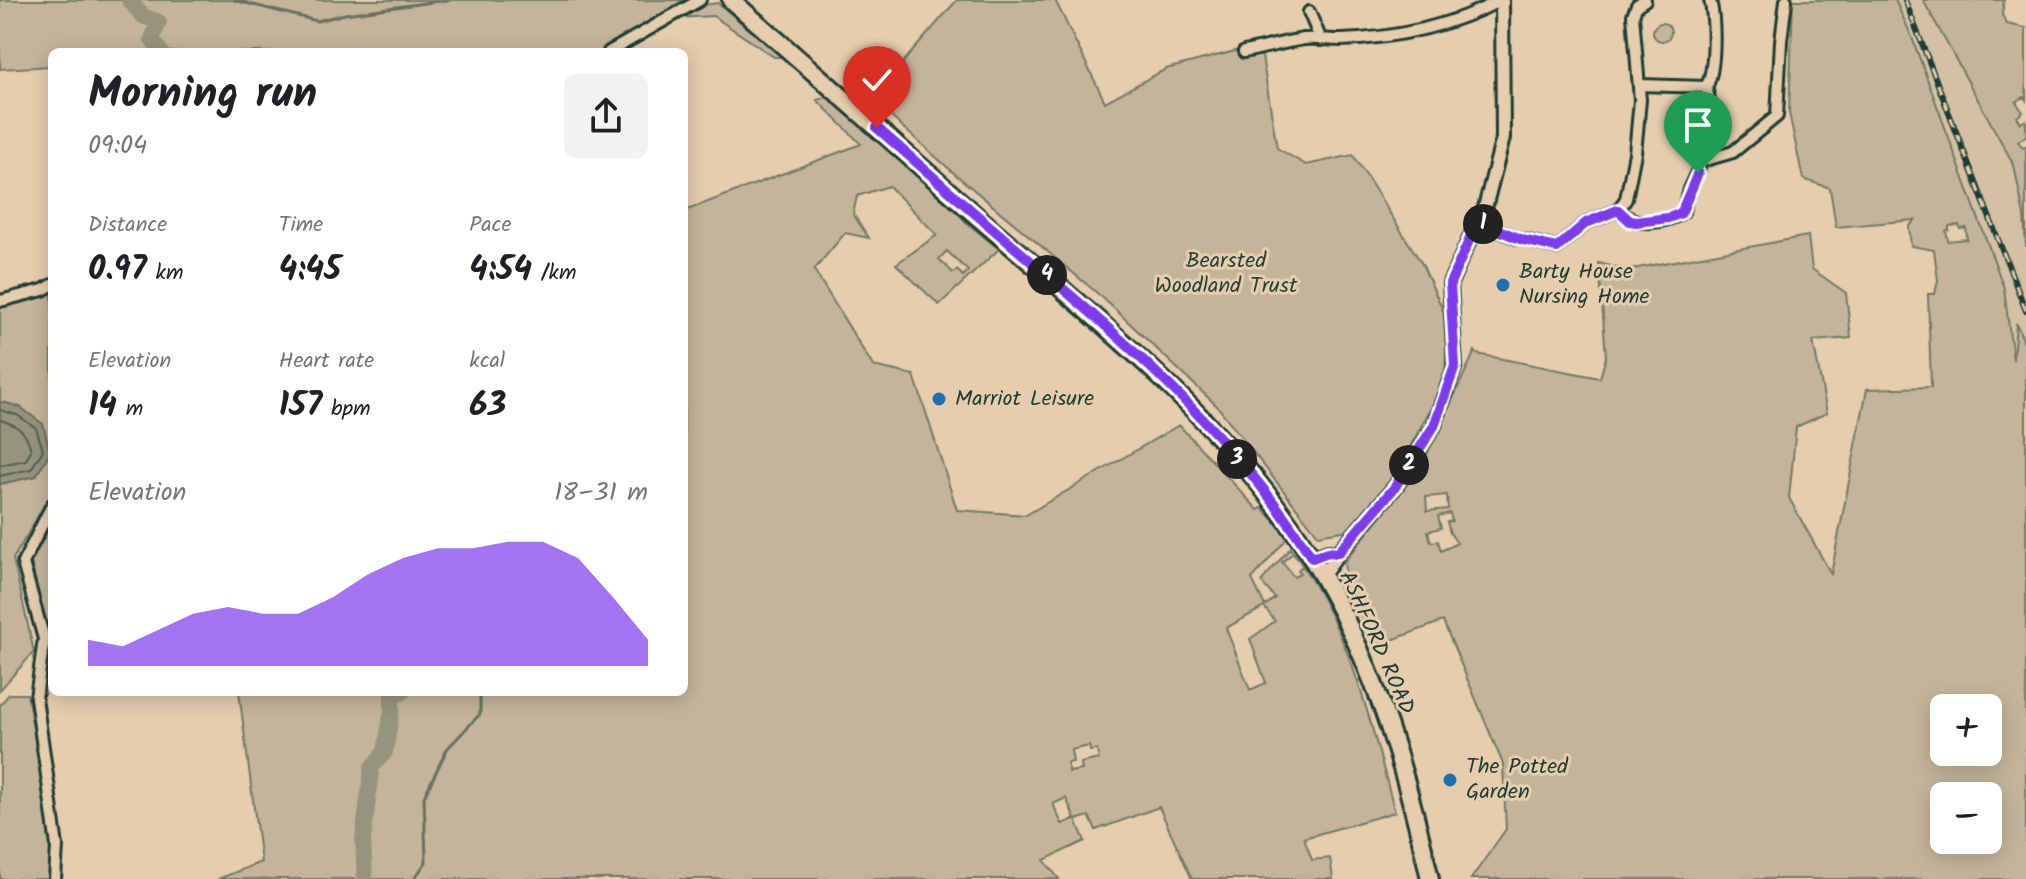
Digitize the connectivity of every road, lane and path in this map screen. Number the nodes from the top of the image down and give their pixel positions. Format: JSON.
{"nodes":[{"id":1,"x":700,"y":0,"type":"edge"},
{"id":2,"x":731,"y":0,"type":"edge"},
{"id":3,"x":1502,"y":0,"type":"edge"},
{"id":4,"x":1710,"y":0,"type":"edge"},
{"id":5,"x":1786,"y":0,"type":"edge"},
{"id":6,"x":1638,"y":2,"type":"edge"},
{"id":7,"x":1309,"y":12,"type":"dead end"},
{"id":8,"x":1321,"y":40,"type":"junction"},
{"id":9,"x":616,"y":48,"type":"edge"},
{"id":10,"x":1244,"y":52,"type":"dead end"},
{"id":11,"x":1640,"y":85,"type":"junction"},
{"id":12,"x":1706,"y":87,"type":"junction"},
{"id":13,"x":1702,"y":161,"type":"junction"},
{"id":14,"x":1618,"y":210,"type":"junction"},
{"id":15,"x":1481,"y":223,"type":"junction"},
{"id":16,"x":48,"y":287,"type":"edge"},
{"id":17,"x":0,"y":301,"type":"edge"},
{"id":18,"x":48,"y":513,"type":"edge"},
{"id":19,"x":1338,"y":553,"type":"junction"},
{"id":20,"x":1312,"y":558,"type":"junction"},
{"id":21,"x":1323,"y":576,"type":"junction"},
{"id":22,"x":55,"y":879,"type":"edge"},
{"id":23,"x":1430,"y":879,"type":"edge"}],
"edges":[{"from":1,"to":9,"type":"street"},
{"from":2,"to":20,"type":"main road","name":"ASHFORD ROAD"},
{"from":3,"to":8,"type":"street"},
{"from":3,"to":15,"type":"street"},
{"from":4,"to":12,"type":"street"},
{"from":5,"to":13,"type":"street"},
{"from":6,"to":11,"type":"street"},
{"from":7,"to":8,"type":"street"},
{"from":8,"to":10,"type":"street"},
{"from":11,"to":12,"type":"street"},
{"from":11,"to":14,"type":"street"},
{"from":12,"to":13,"type":"street"},
{"from":13,"to":14,"type":"street"},
{"from":14,"to":15,"type":"street"},
{"from":15,"to":19,"type":"street"},
{"from":16,"to":17,"type":"street"},
{"from":18,"to":22,"type":"street"},
{"from":19,"to":20,"type":"street"},
{"from":19,"to":21,"type":"street"},
{"from":20,"to":21,"type":"main road","name":"ASHFORD ROAD"},
{"from":21,"to":23,"type":"main road","name":"ASHFORD ROAD"}]}
